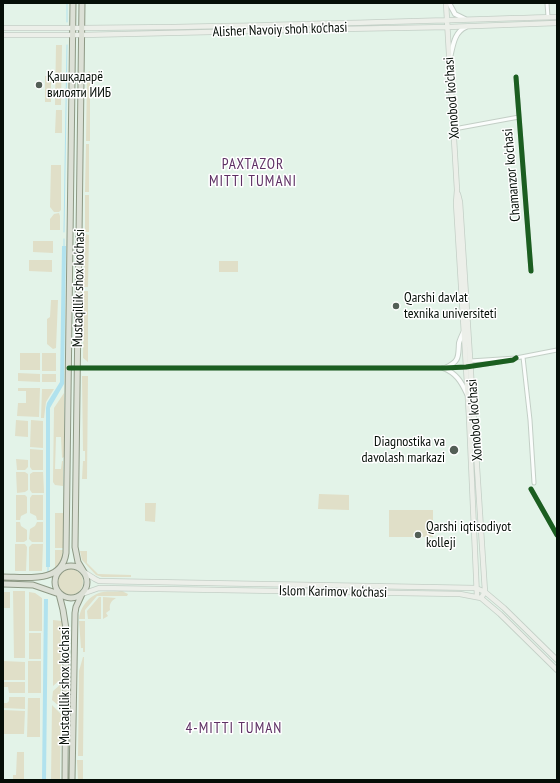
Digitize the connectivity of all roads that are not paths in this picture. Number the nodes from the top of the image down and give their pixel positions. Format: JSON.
{"nodes":[{"id":1,"x":73,"y":3,"type":"edge"},
{"id":2,"x":82,"y":3,"type":"edge"},
{"id":3,"x":446,"y":3,"type":"edge"},
{"id":4,"x":449,"y":3,"type":"edge"},
{"id":5,"x":548,"y":3,"type":"edge"},
{"id":6,"x":548,"y":17,"type":"junction"},
{"id":7,"x":557,"y":17,"type":"edge"},
{"id":8,"x":469,"y":20,"type":"junction"},
{"id":9,"x":447,"y":21,"type":"junction"},
{"id":10,"x":557,"y":23,"type":"edge"},
{"id":11,"x":199,"y":26,"type":"junction"},
{"id":12,"x":352,"y":26,"type":"junction"},
{"id":13,"x":469,"y":26,"type":"junction"},
{"id":14,"x":448,"y":27,"type":"junction"},
{"id":15,"x":3,"y":28,"type":"edge"},
{"id":16,"x":73,"y":28,"type":"junction"},
{"id":17,"x":82,"y":28,"type":"junction"},
{"id":18,"x":199,"y":32,"type":"junction"},
{"id":19,"x":3,"y":35,"type":"edge"},
{"id":20,"x":73,"y":35,"type":"junction"},
{"id":21,"x":82,"y":36,"type":"junction"},
{"id":22,"x":450,"y":58,"type":"junction"},
{"id":23,"x":516,"y":77,"type":"dead end"},
{"id":24,"x":519,"y":117,"type":"junction"},
{"id":25,"x":454,"y":129,"type":"junction"},
{"id":26,"x":457,"y":193,"type":"junction"},
{"id":27,"x":531,"y":271,"type":"dead end"},
{"id":28,"x":464,"y":330,"type":"junction"},
{"id":29,"x":557,"y":350,"type":"edge"},
{"id":30,"x":522,"y":357,"type":"junction"},
{"id":31,"x":468,"y":364,"type":"junction"},
{"id":32,"x":69,"y":368,"type":"junction"},
{"id":33,"x":77,"y":368,"type":"junction"},
{"id":34,"x":444,"y":368,"type":"junction"},
{"id":35,"x":467,"y":394,"type":"junction"},
{"id":36,"x":534,"y":483,"type":"dead end"},
{"id":37,"x":531,"y":489,"type":"dead end"},
{"id":38,"x":557,"y":535,"type":"edge"},
{"id":39,"x":61,"y":569,"type":"junction"},
{"id":40,"x":84,"y":572,"type":"junction"},
{"id":41,"x":3,"y":577,"type":"edge"},
{"id":42,"x":3,"y":584,"type":"edge"},
{"id":43,"x":476,"y":588,"type":"junction"},
{"id":44,"x":486,"y":592,"type":"junction"},
{"id":45,"x":59,"y":594,"type":"junction"},
{"id":46,"x":82,"y":594,"type":"junction"},
{"id":47,"x":479,"y":597,"type":"junction"},
{"id":48,"x":547,"y":650,"type":"junction"},
{"id":49,"x":542,"y":656,"type":"junction"},
{"id":50,"x":557,"y":660,"type":"edge"},
{"id":51,"x":557,"y":670,"type":"edge"},
{"id":52,"x":65,"y":780,"type":"edge"},
{"id":53,"x":72,"y":780,"type":"edge"}],
"edges":[{"from":1,"to":16,"type":"main road","name":"Mustaqillik shox ko'chasi"},
{"from":2,"to":17,"type":"main road","name":"Mustaqillik shox ko'chasi"},
{"from":3,"to":9,"type":"main road","name":"Xonobod ko'chasi"},
{"from":4,"to":8,"type":"street"},
{"from":5,"to":6,"type":"street"},
{"from":6,"to":7,"type":"main road","name":"Alisher Navoiy shoh ko'chasi"},
{"from":6,"to":8,"type":"main road","name":"Alisher Navoiy shoh ko'chasi"},
{"from":8,"to":9,"type":"main road","name":"Alisher Navoiy shoh ko'chasi"},
{"from":9,"to":12,"type":"main road","name":"Alisher Navoiy shoh ko'chasi"},
{"from":9,"to":14,"type":"main road","name":"Xonobod ko'chasi"},
{"from":10,"to":13,"type":"main road","name":"Alisher Navoiy shoh ko'chasi"},
{"from":11,"to":12,"type":"main road","name":"Alisher Navoiy shoh ko'chasi"},
{"from":11,"to":17,"type":"main road","name":"Alisher Navoiy shoh ko'chasi"},
{"from":11,"to":18,"type":"street"},
{"from":12,"to":14,"type":"main road","name":"Alisher Navoiy shoh ko'chasi"},
{"from":12,"to":18,"type":"main road","name":"Alisher Navoiy shoh ko'chasi"},
{"from":13,"to":14,"type":"main road","name":"Alisher Navoiy shoh ko'chasi"},
{"from":13,"to":22,"type":"street"},
{"from":14,"to":22,"type":"main road","name":"Xonobod ko'chasi"},
{"from":15,"to":16,"type":"main road","name":"Alisher Navoiy shoh ko'chasi"},
{"from":16,"to":17,"type":"main road","name":"Alisher Navoiy shoh ko'chasi"},
{"from":16,"to":20,"type":"main road","name":"Mustaqillik shox ko'chasi"},
{"from":17,"to":21,"type":"main road","name":"Mustaqillik shox ko'chasi"},
{"from":18,"to":21,"type":"main road","name":"Alisher Navoiy shoh ko'chasi"},
{"from":19,"to":20,"type":"main road","name":"Alisher Navoiy shoh ko'chasi"},
{"from":20,"to":21,"type":"main road","name":"Alisher Navoiy shoh ko'chasi"},
{"from":20,"to":32,"type":"main road","name":"Mustaqillik shox ko'chasi"},
{"from":21,"to":33,"type":"main road","name":"Mustaqillik shox ko'chasi"},
{"from":22,"to":25,"type":"main road","name":"Xonobod ko'chasi"},
{"from":23,"to":24,"type":"street","name":"Chamanzor ko'chasi"},
{"from":24,"to":25,"type":"street"},
{"from":24,"to":27,"type":"street","name":"Chamanzor ko'chasi"},
{"from":25,"to":26,"type":"main road","name":"Xonobod ko'chasi"},
{"from":26,"to":28,"type":"main road","name":"Xonobod ko'chasi"},
{"from":26,"to":31,"type":"main road","name":"Xonobod ko'chasi"},
{"from":28,"to":31,"type":"main road","name":"Xonobod ko'chasi"},
{"from":28,"to":34,"type":"street"},
{"from":29,"to":30,"type":"street"},
{"from":30,"to":31,"type":"street"},
{"from":30,"to":36,"type":"street"},
{"from":31,"to":34,"type":"street"},
{"from":31,"to":35,"type":"main road","name":"Xonobod ko'chasi"},
{"from":31,"to":44,"type":"main road","name":"Xonobod ko'chasi"},
{"from":32,"to":33,"type":"street"},
{"from":32,"to":39,"type":"main road","name":"Mustaqillik shox ko'chasi"},
{"from":33,"to":34,"type":"street"},
{"from":33,"to":40,"type":"main road","name":"Mustaqillik shox ko'chasi"},
{"from":34,"to":35,"type":"street"},
{"from":35,"to":43,"type":"main road","name":"Xonobod ko'chasi"},
{"from":37,"to":38,"type":"street"},
{"from":39,"to":40,"type":"main road"},
{"from":39,"to":41,"type":"main road"},
{"from":39,"to":45,"type":"main road"},
{"from":40,"to":43,"type":"main road","name":"Islom Karimov ko‘chasi"},
{"from":40,"to":46,"type":"main road"},
{"from":42,"to":45,"type":"main road"},
{"from":43,"to":44,"type":"main road","name":"Islom Karimov ko‘chasi"},
{"from":43,"to":47,"type":"main road","name":"Xonobod ko'chasi"},
{"from":44,"to":47,"type":"main road"},
{"from":44,"to":48,"type":"main road","name":"Islom Karimov ko‘chasi"},
{"from":45,"to":46,"type":"main road"},
{"from":45,"to":52,"type":"main road","name":"Mustaqillik shox ko'chasi"},
{"from":46,"to":47,"type":"main road","name":"Islom Karimov ko‘chasi"},
{"from":46,"to":53,"type":"main road","name":"Mustaqillik shox ko'chasi"},
{"from":47,"to":49,"type":"main road"},
{"from":48,"to":49,"type":"main road"},
{"from":48,"to":50,"type":"main road","name":"Islom Karimov ko‘chasi"},
{"from":49,"to":51,"type":"main road"}]}
